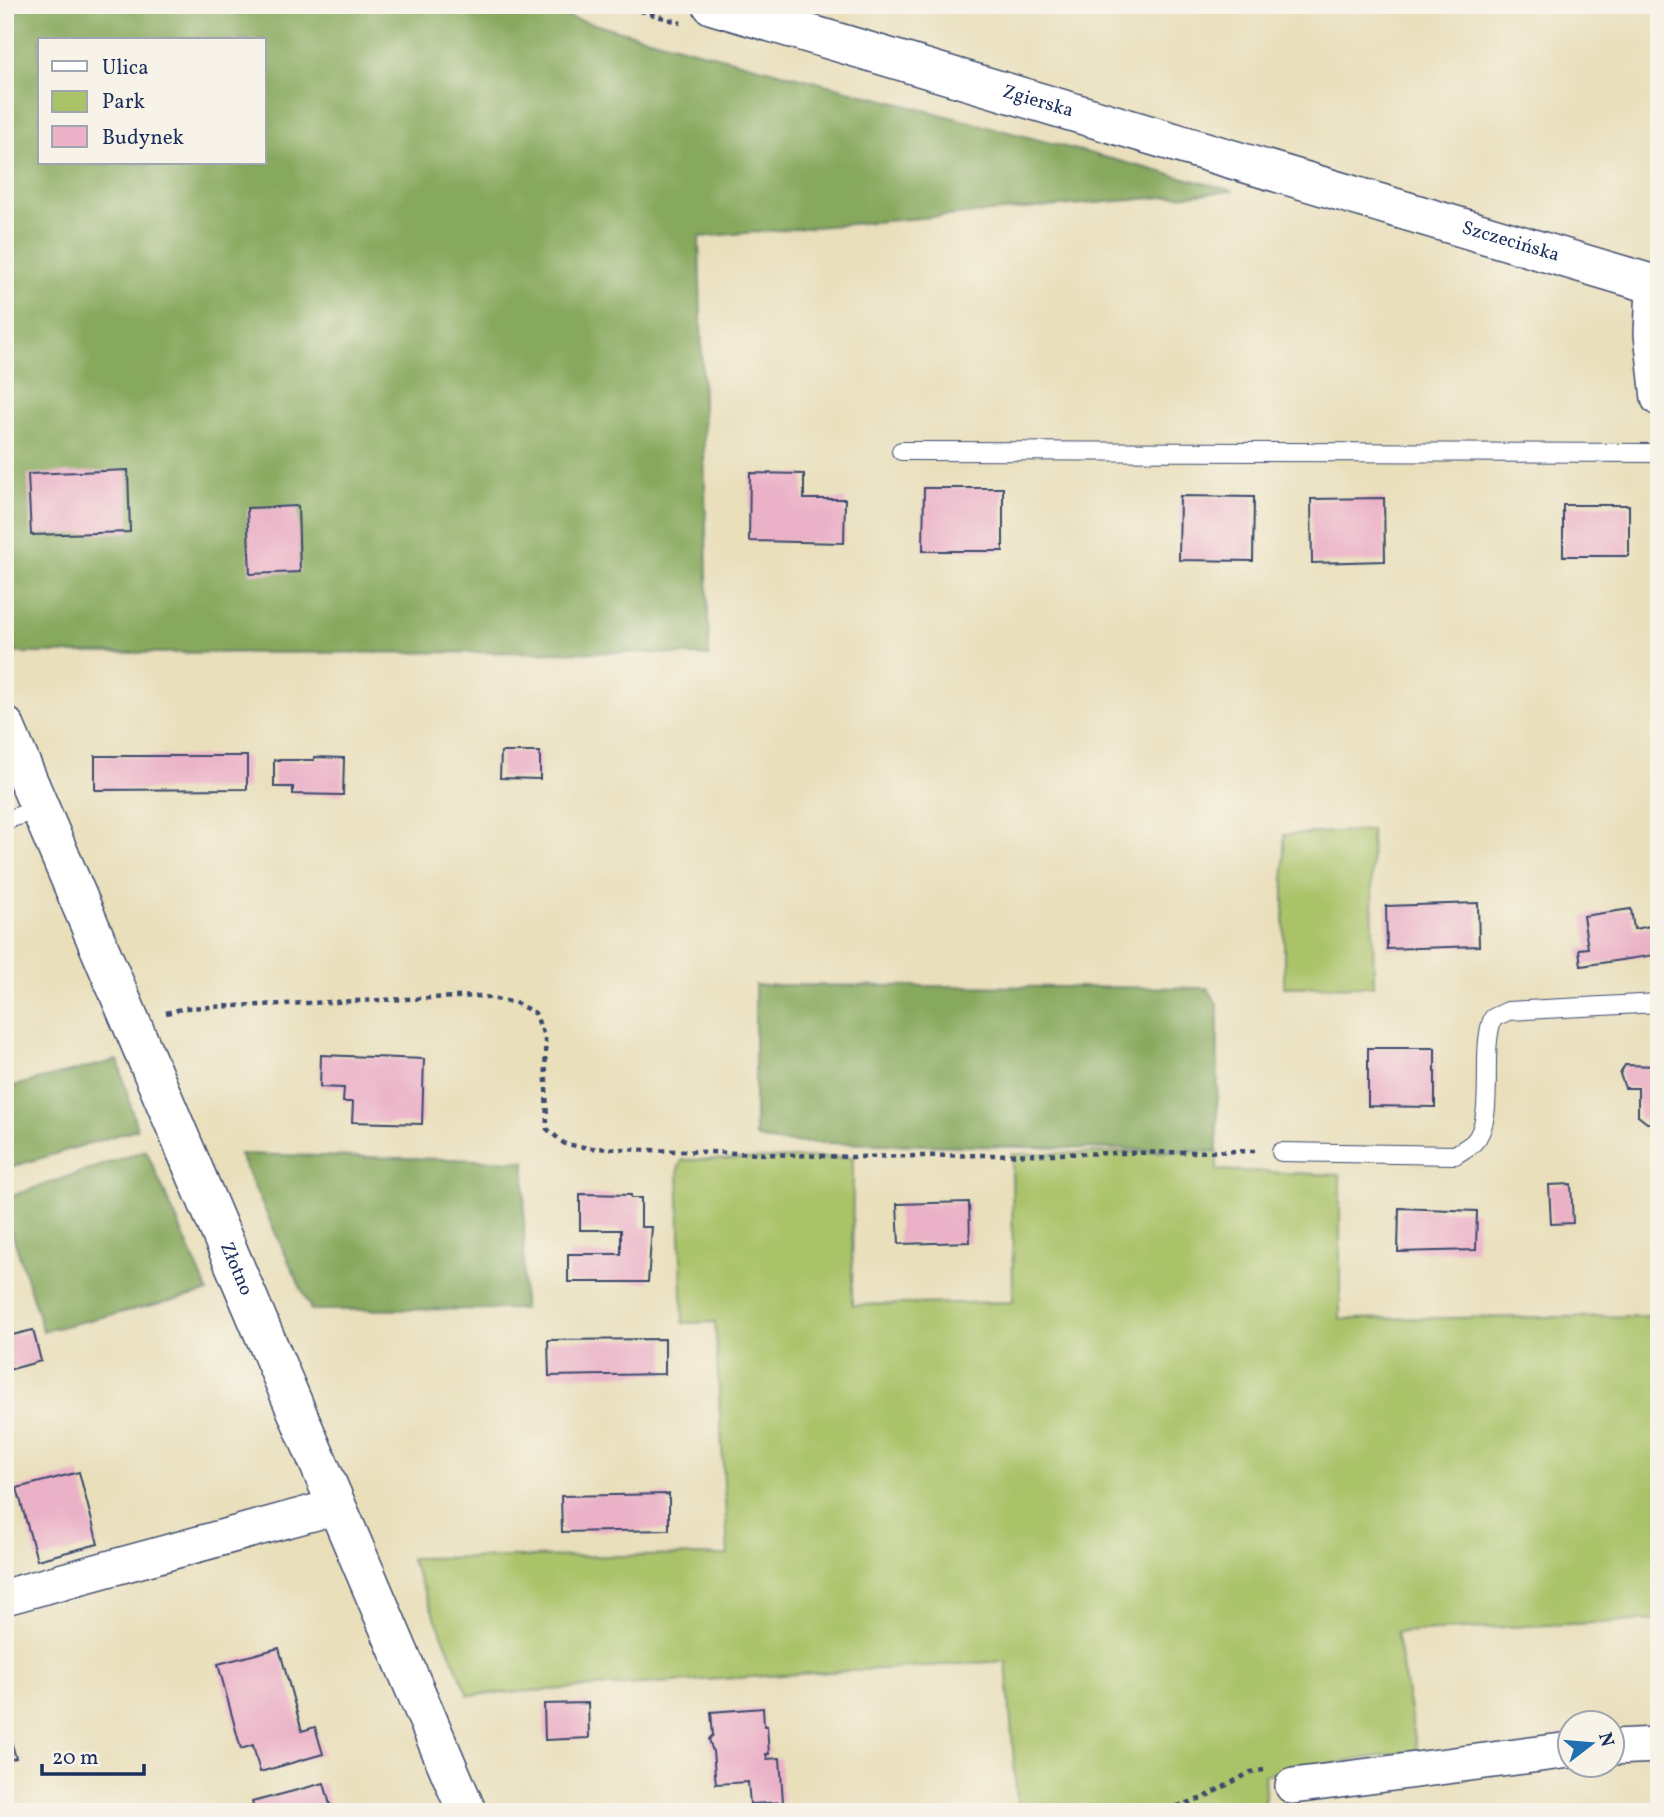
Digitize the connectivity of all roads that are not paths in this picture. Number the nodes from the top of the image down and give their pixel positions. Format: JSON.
{"nodes":[{"id":1,"x":712,"y":5,"type":"edge"},
{"id":2,"x":1363,"y":198,"type":"joint"},
{"id":3,"x":1657,"y":285,"type":"edge"},
{"id":4,"x":1659,"y":398,"type":"edge"},
{"id":5,"x":901,"y":451,"type":"dead end"},
{"id":6,"x":1659,"y":453,"type":"edge"},
{"id":7,"x":5,"y":726,"type":"edge"},
{"id":8,"x":23,"y":814,"type":"edge"},
{"id":9,"x":1659,"y":1003,"type":"edge"},
{"id":10,"x":1281,"y":1152,"type":"road end"},
{"id":11,"x":338,"y":1506,"type":"junction"},
{"id":12,"x":5,"y":1597,"type":"edge"},
{"id":13,"x":1659,"y":1745,"type":"edge"},
{"id":14,"x":1626,"y":1746,"type":"edge"},
{"id":15,"x":1556,"y":1751,"type":"edge"},
{"id":16,"x":1284,"y":1777,"type":"road end"},
{"id":17,"x":467,"y":1812,"type":"edge"}],
"edges":[{"from":1,"to":2,"type":"street","name":"Zgierska"},
{"from":2,"to":3,"type":"street","name":"Szczecińska"},
{"from":3,"to":4,"type":"street"},
{"from":5,"to":6,"type":"lane"},
{"from":7,"to":8,"type":"street","name":"Złotno"},
{"from":8,"to":11,"type":"street","name":"Złotno"},
{"from":9,"to":10,"type":"lane"},
{"from":11,"to":12,"type":"street"},
{"from":11,"to":17,"type":"street","name":"Złotno"},
{"from":13,"to":14,"type":"street"},
{"from":15,"to":16,"type":"street"}]}
